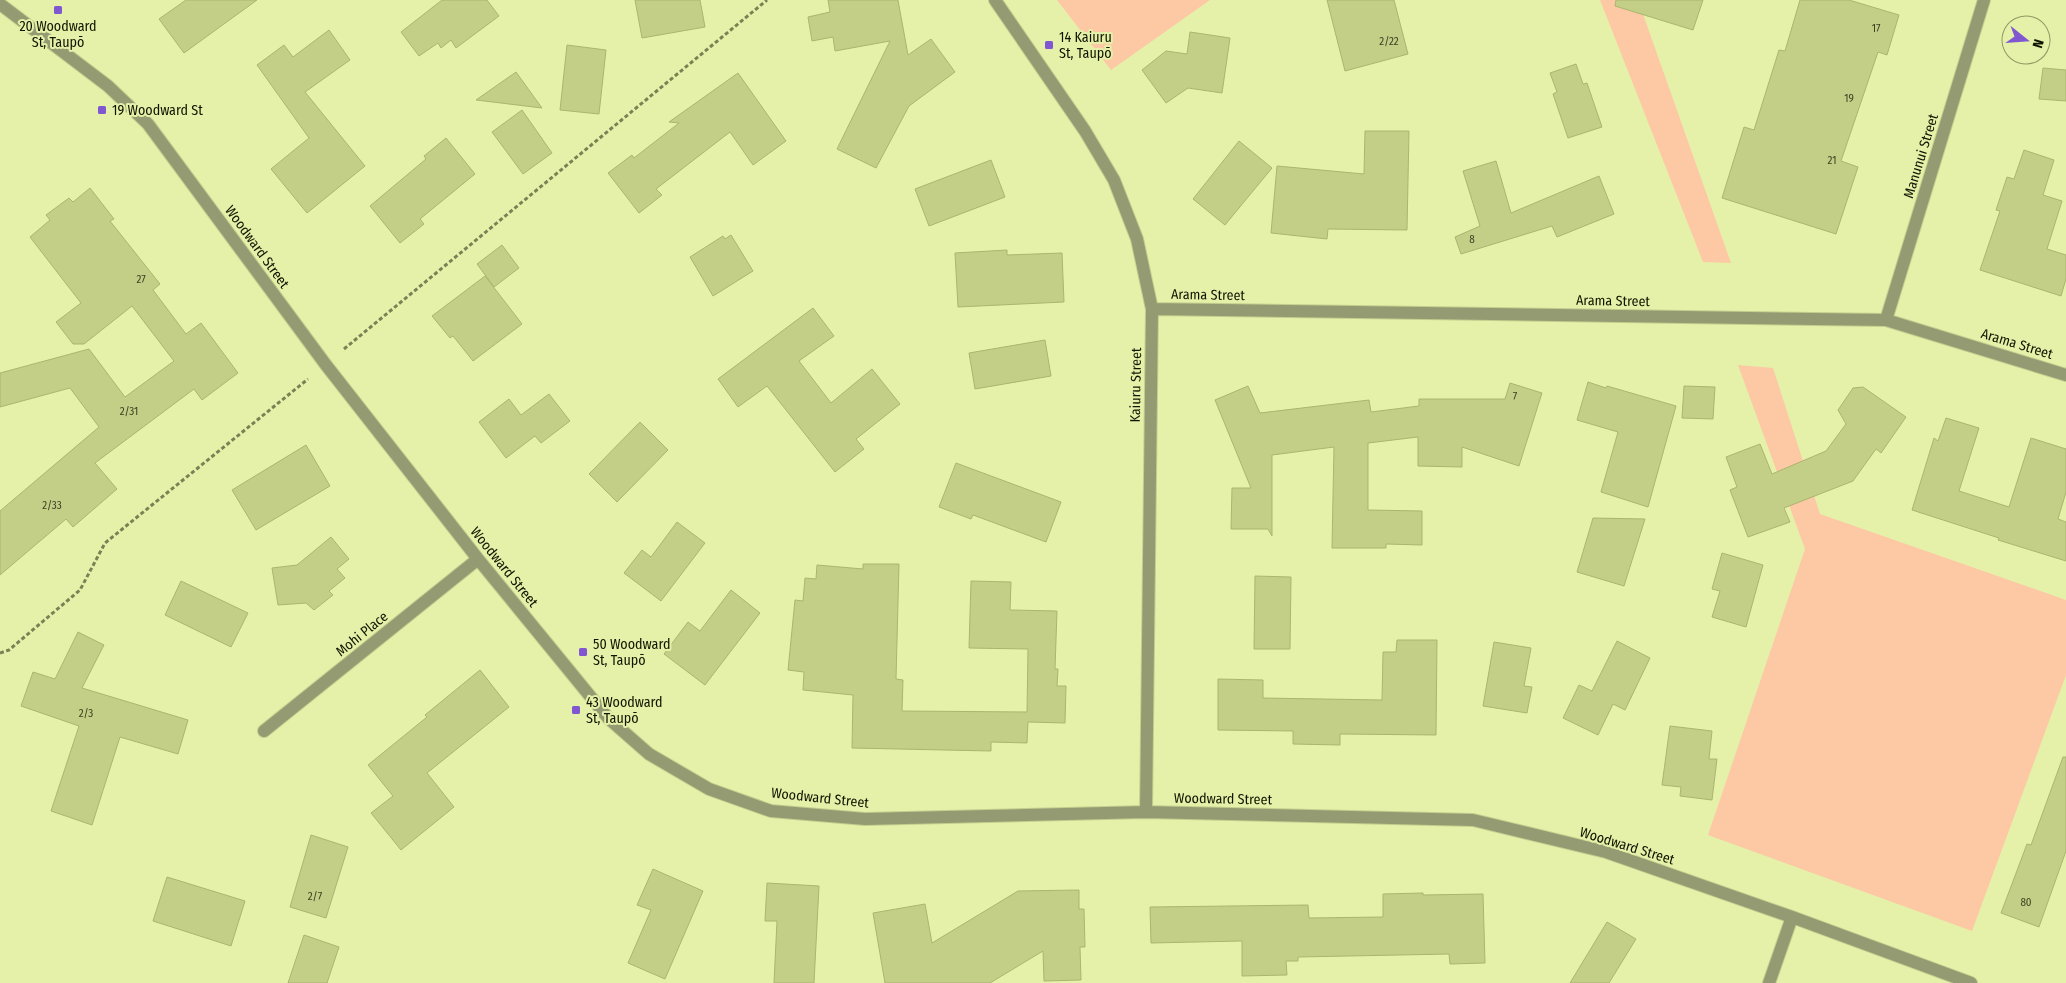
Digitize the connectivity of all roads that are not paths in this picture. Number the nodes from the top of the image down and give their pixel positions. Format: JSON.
{"nodes":[{"id":1,"x":995,"y":0,"type":"edge"},
{"id":2,"x":1984,"y":0,"type":"edge"},
{"id":3,"x":0,"y":4,"type":"edge"},
{"id":4,"x":1152,"y":309,"type":"junction"},
{"id":5,"x":1886,"y":320,"type":"junction"},
{"id":6,"x":2066,"y":375,"type":"edge"},
{"id":7,"x":478,"y":559,"type":"junction"},
{"id":8,"x":264,"y":731,"type":"dead end"},
{"id":9,"x":1146,"y":812,"type":"junction"},
{"id":10,"x":1792,"y":917,"type":"junction"},
{"id":11,"x":1769,"y":983,"type":"edge"},
{"id":12,"x":1971,"y":983,"type":"edge"}],
"edges":[{"from":1,"to":4,"type":"street","name":"Kaiuru Street"},
{"from":2,"to":5,"type":"street","name":"Manunui Street"},
{"from":3,"to":7,"type":"street","name":"Woodward Street"},
{"from":4,"to":5,"type":"street","name":"Arama Street"},
{"from":4,"to":9,"type":"street","name":"Kaiuru Street"},
{"from":5,"to":6,"type":"street","name":"Arama Street"},
{"from":7,"to":8,"type":"street","name":"Mohi Place"},
{"from":7,"to":9,"type":"street","name":"Woodward Street"},
{"from":9,"to":10,"type":"street","name":"Woodward Street"},
{"from":10,"to":11,"type":"street"},
{"from":10,"to":12,"type":"street","name":"Woodward Street"}]}
